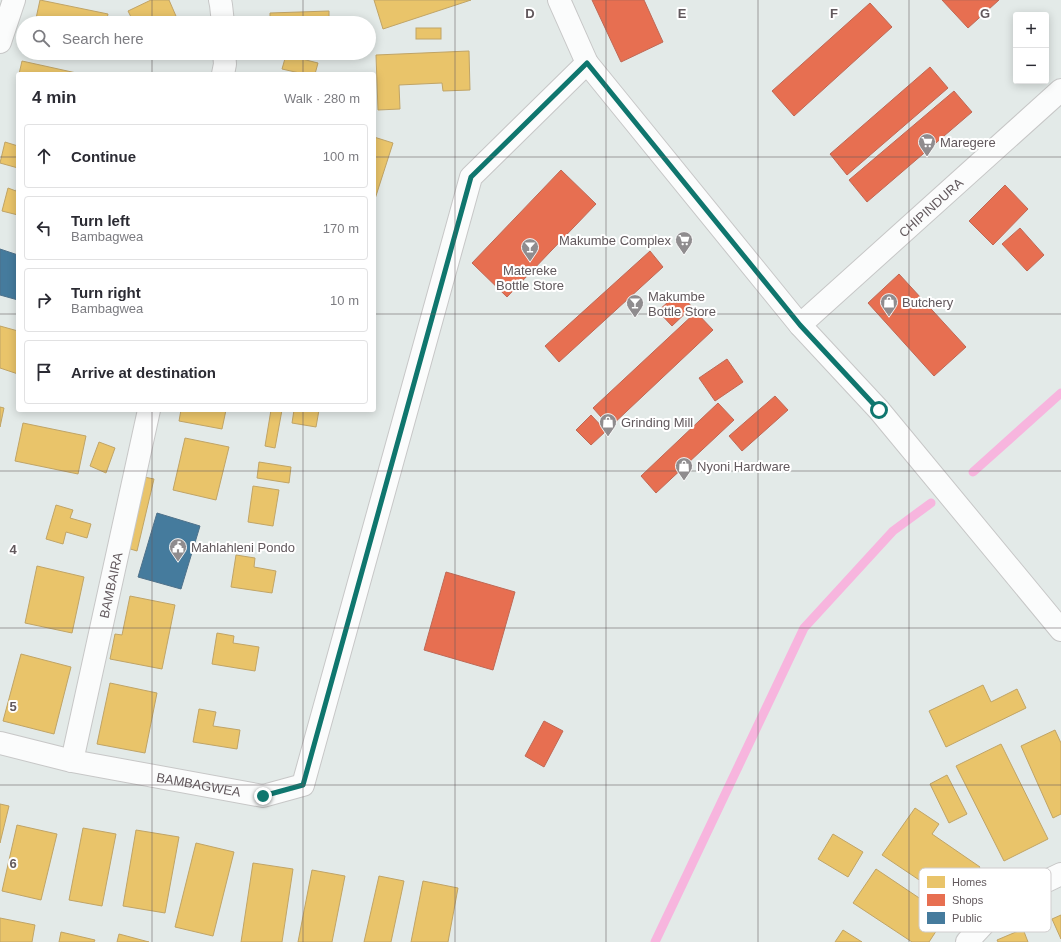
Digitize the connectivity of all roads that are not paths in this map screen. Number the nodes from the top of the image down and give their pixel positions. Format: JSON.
{"nodes":[{"id":1,"x":14,"y":0,"type":"edge"},
{"id":2,"x":220,"y":0,"type":"edge"},
{"id":3,"x":559,"y":0,"type":"edge"},
{"id":4,"x":223,"y":16,"type":"edge"},
{"id":5,"x":0,"y":42,"type":"edge"},
{"id":6,"x":225,"y":60,"type":"edge"},
{"id":7,"x":587,"y":63,"type":"junction"},
{"id":8,"x":223,"y":72,"type":"edge"},
{"id":9,"x":1061,"y":90,"type":"edge"},
{"id":10,"x":800,"y":325,"type":"junction"},
{"id":11,"x":149,"y":412,"type":"edge"},
{"id":12,"x":1061,"y":630,"type":"edge"},
{"id":13,"x":0,"y":743,"type":"edge"},
{"id":14,"x":72,"y":761,"type":"junction"},
{"id":15,"x":1061,"y":874,"type":"edge"},
{"id":16,"x":1051,"y":879,"type":"edge"},
{"id":17,"x":977,"y":932,"type":"edge"},
{"id":18,"x":968,"y":942,"type":"edge"}],
"edges":[{"from":1,"to":5,"type":"street"},
{"from":2,"to":4,"type":"street"},
{"from":3,"to":7,"type":"street"},
{"from":6,"to":8,"type":"street"},
{"from":7,"to":10,"type":"street"},
{"from":7,"to":14,"type":"street","name":"BAMBAGWEA"},
{"from":9,"to":10,"type":"street","name":"CHIPINDURA"},
{"from":10,"to":12,"type":"street"},
{"from":11,"to":14,"type":"street","name":"BAMBAIRA"},
{"from":13,"to":14,"type":"street","name":"BAMBAGWEA"},
{"from":15,"to":16,"type":"street"},
{"from":17,"to":18,"type":"street"}]}
